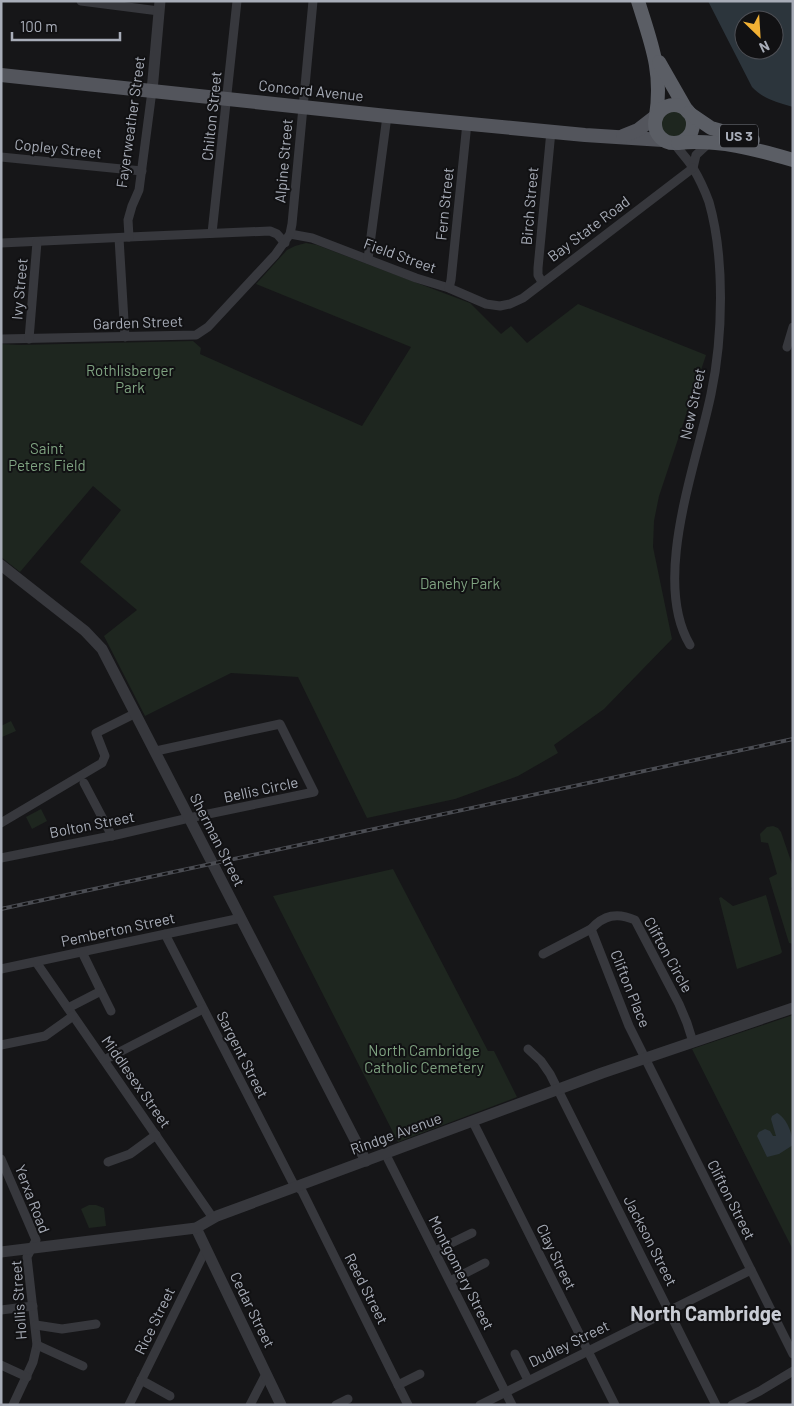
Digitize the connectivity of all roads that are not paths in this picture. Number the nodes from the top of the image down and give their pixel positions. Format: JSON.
{"nodes":[{"id":1,"x":81,"y":1,"type":"edge"},
{"id":2,"x":237,"y":1,"type":"edge"},
{"id":3,"x":313,"y":1,"type":"edge"},
{"id":4,"x":638,"y":1,"type":"edge"},
{"id":5,"x":119,"y":3,"type":"edge"},
{"id":6,"x":159,"y":6,"type":"edge"},
{"id":7,"x":655,"y":55,"type":"junction"},
{"id":8,"x":1,"y":75,"type":"edge"},
{"id":9,"x":152,"y":90,"type":"junction"},
{"id":10,"x":228,"y":99,"type":"junction"},
{"id":11,"x":303,"y":106,"type":"junction"},
{"id":12,"x":688,"y":112,"type":"junction"},
{"id":13,"x":387,"y":116,"type":"junction"},
{"id":14,"x":656,"y":116,"type":"junction"},
{"id":15,"x":467,"y":123,"type":"junction"},
{"id":16,"x":551,"y":131,"type":"junction"},
{"id":17,"x":618,"y":138,"type":"junction"},
{"id":18,"x":671,"y":142,"type":"junction"},
{"id":19,"x":710,"y":142,"type":"junction"},
{"id":20,"x":793,"y":151,"type":"edge"},
{"id":21,"x":1,"y":157,"type":"edge"},
{"id":22,"x":793,"y":160,"type":"edge"},
{"id":23,"x":694,"y":168,"type":"junction"},
{"id":24,"x":142,"y":171,"type":"junction"},
{"id":25,"x":212,"y":233,"type":"junction"},
{"id":26,"x":290,"y":234,"type":"junction"},
{"id":27,"x":129,"y":237,"type":"junction"},
{"id":28,"x":119,"y":238,"type":"junction"},
{"id":29,"x":37,"y":242,"type":"junction"},
{"id":30,"x":285,"y":242,"type":"junction"},
{"id":31,"x":1,"y":243,"type":"edge"},
{"id":32,"x":368,"y":258,"type":"junction"},
{"id":33,"x":542,"y":282,"type":"junction"},
{"id":34,"x":449,"y":288,"type":"junction"},
{"id":35,"x":500,"y":306,"type":"joint"},
{"id":36,"x":793,"y":327,"type":"edge"},
{"id":37,"x":125,"y":337,"type":"junction"},
{"id":38,"x":1,"y":339,"type":"edge"},
{"id":39,"x":28,"y":339,"type":"junction"},
{"id":40,"x":786,"y":347,"type":"dead end"},
{"id":41,"x":1,"y":566,"type":"edge"},
{"id":42,"x":690,"y":645,"type":"dead end"},
{"id":43,"x":136,"y":713,"type":"junction"},
{"id":44,"x":156,"y":751,"type":"junction"},
{"id":45,"x":84,"y":783,"type":"dead end"},
{"id":46,"x":189,"y":818,"type":"junction"},
{"id":47,"x":1,"y":823,"type":"edge"},
{"id":48,"x":112,"y":836,"type":"junction"},
{"id":49,"x":1,"y":858,"type":"edge"},
{"id":50,"x":241,"y":918,"type":"junction"},
{"id":51,"x":591,"y":929,"type":"junction"},
{"id":52,"x":165,"y":934,"type":"junction"},
{"id":53,"x":82,"y":952,"type":"junction"},
{"id":54,"x":543,"y":954,"type":"dead end"},
{"id":55,"x":36,"y":962,"type":"junction"},
{"id":56,"x":1,"y":969,"type":"edge"},
{"id":57,"x":101,"y":990,"type":"junction"},
{"id":58,"x":793,"y":1008,"type":"edge"},
{"id":59,"x":203,"y":1009,"type":"junction"},
{"id":60,"x":111,"y":1011,"type":"dead end"},
{"id":61,"x":70,"y":1012,"type":"junction"},
{"id":62,"x":693,"y":1042,"type":"junction"},
{"id":63,"x":1,"y":1046,"type":"edge"},
{"id":64,"x":528,"y":1049,"type":"dead end"},
{"id":65,"x":645,"y":1058,"type":"junction"},
{"id":66,"x":104,"y":1060,"type":"junction"},
{"id":67,"x":558,"y":1089,"type":"junction"},
{"id":68,"x":473,"y":1122,"type":"junction"},
{"id":69,"x":156,"y":1135,"type":"junction"},
{"id":70,"x":386,"y":1155,"type":"junction"},
{"id":71,"x":1,"y":1159,"type":"edge"},
{"id":72,"x":366,"y":1161,"type":"junction"},
{"id":73,"x":108,"y":1162,"type":"dead end"},
{"id":74,"x":297,"y":1186,"type":"junction"},
{"id":75,"x":213,"y":1218,"type":"junction"},
{"id":76,"x":196,"y":1228,"type":"junction"},
{"id":77,"x":472,"y":1232,"type":"dead end"},
{"id":78,"x":31,"y":1249,"type":"junction"},
{"id":79,"x":206,"y":1249,"type":"junction"},
{"id":80,"x":435,"y":1251,"type":"junction"},
{"id":81,"x":1,"y":1252,"type":"edge"},
{"id":82,"x":485,"y":1264,"type":"dead end"},
{"id":83,"x":751,"y":1270,"type":"junction"},
{"id":84,"x":450,"y":1281,"type":"junction"},
{"id":85,"x":33,"y":1306,"type":"junction"},
{"id":86,"x":1,"y":1310,"type":"edge"},
{"id":87,"x":669,"y":1310,"type":"junction"},
{"id":88,"x":96,"y":1324,"type":"dead end"},
{"id":89,"x":36,"y":1325,"type":"junction"},
{"id":90,"x":37,"y":1346,"type":"junction"},
{"id":91,"x":587,"y":1351,"type":"junction"},
{"id":92,"x":515,"y":1354,"type":"dead end"},
{"id":93,"x":793,"y":1354,"type":"edge"},
{"id":94,"x":1,"y":1365,"type":"edge"},
{"id":95,"x":83,"y":1366,"type":"dead end"},
{"id":96,"x":793,"y":1371,"type":"edge"},
{"id":97,"x":266,"y":1374,"type":"junction"},
{"id":98,"x":420,"y":1374,"type":"dead end"},
{"id":99,"x":27,"y":1377,"type":"junction"},
{"id":100,"x":141,"y":1380,"type":"junction"},
{"id":101,"x":528,"y":1380,"type":"junction"},
{"id":102,"x":398,"y":1385,"type":"junction"},
{"id":103,"x":505,"y":1392,"type":"junction"},
{"id":104,"x":170,"y":1396,"type":"dead end"},
{"id":105,"x":348,"y":1399,"type":"dead end"},
{"id":106,"x":13,"y":1405,"type":"edge"},
{"id":107,"x":129,"y":1405,"type":"edge"},
{"id":108,"x":250,"y":1405,"type":"edge"},
{"id":109,"x":281,"y":1405,"type":"edge"},
{"id":110,"x":336,"y":1405,"type":"edge"},
{"id":111,"x":408,"y":1405,"type":"edge"},
{"id":112,"x":480,"y":1405,"type":"edge"},
{"id":113,"x":512,"y":1405,"type":"edge"},
{"id":114,"x":615,"y":1405,"type":"edge"},
{"id":115,"x":716,"y":1405,"type":"edge"},
{"id":116,"x":732,"y":1405,"type":"edge"}],
"edges":[{"from":1,"to":5,"type":"street"},
{"from":2,"to":10,"type":"street","name":"Chilton Street"},
{"from":3,"to":11,"type":"street","name":"Alpine Street"},
{"from":4,"to":7,"type":"highway","number":"US 3"},
{"from":5,"to":6,"type":"street"},
{"from":6,"to":9,"type":"street","name":"Fayerweather Street"},
{"from":7,"to":12,"type":"highway","number":"US 3"},
{"from":7,"to":14,"type":"highway","number":"US 3"},
{"from":8,"to":9,"type":"main road","name":"Concord Avenue"},
{"from":9,"to":10,"type":"main road","name":"Concord Avenue"},
{"from":9,"to":24,"type":"street","name":"Fayerweather Street"},
{"from":10,"to":11,"type":"main road","name":"Concord Avenue"},
{"from":10,"to":25,"type":"street","name":"Chilton Street"},
{"from":11,"to":13,"type":"main road","name":"Concord Avenue"},
{"from":11,"to":26,"type":"street","name":"Alpine Street"},
{"from":12,"to":14,"type":"highway"},
{"from":12,"to":18,"type":"highway"},
{"from":12,"to":20,"type":"highway","number":"US 3"},
{"from":13,"to":15,"type":"main road","name":"Concord Avenue"},
{"from":13,"to":32,"type":"street"},
{"from":14,"to":17,"type":"main road"},
{"from":14,"to":18,"type":"highway","number":"US 3"},
{"from":15,"to":16,"type":"main road","name":"Concord Avenue"},
{"from":15,"to":34,"type":"street","name":"Fern Street"},
{"from":16,"to":17,"type":"main road","name":"Concord Avenue"},
{"from":16,"to":33,"type":"street","name":"Birch Street"},
{"from":17,"to":18,"type":"main road","name":"Concord Avenue"},
{"from":18,"to":19,"type":"highway","name":"Concord Avenue","number":"US 3"},
{"from":18,"to":23,"type":"street","name":"New Street"},
{"from":19,"to":22,"type":"highway","name":"Concord Avenue","number":"US 3"},
{"from":19,"to":23,"type":"street"},
{"from":21,"to":24,"type":"street","name":"Copley Street"},
{"from":23,"to":33,"type":"street","name":"Bay State Road"},
{"from":23,"to":42,"type":"street","name":"New Street"},
{"from":24,"to":27,"type":"street","name":"Fayerweather Street"},
{"from":25,"to":27,"type":"street"},
{"from":25,"to":30,"type":"street"},
{"from":26,"to":30,"type":"street","name":"Garden Street"},
{"from":26,"to":32,"type":"street","name":"Field Street"},
{"from":27,"to":28,"type":"street"},
{"from":28,"to":29,"type":"street"},
{"from":28,"to":37,"type":"street"},
{"from":29,"to":31,"type":"street"},
{"from":29,"to":39,"type":"street","name":"Ivy Street"},
{"from":30,"to":37,"type":"street","name":"Garden Street"},
{"from":32,"to":34,"type":"street","name":"Field Street"},
{"from":33,"to":35,"type":"street","name":"Bay State Road"},
{"from":34,"to":35,"type":"street","name":"Field Street"},
{"from":36,"to":40,"type":"street"},
{"from":37,"to":39,"type":"street","name":"Garden Street"},
{"from":38,"to":39,"type":"street","name":"Garden Street"},
{"from":41,"to":43,"type":"street","name":"Sherman Street"},
{"from":43,"to":44,"type":"street","name":"Sherman Street"},
{"from":43,"to":47,"type":"street"},
{"from":44,"to":46,"type":"street","name":"Sherman Street"},
{"from":44,"to":46,"type":"street","name":"Bellis Circle"},
{"from":45,"to":48,"type":"street"},
{"from":46,"to":48,"type":"street","name":"Bolton Street"},
{"from":46,"to":50,"type":"street","name":"Sherman Street"},
{"from":48,"to":49,"type":"street","name":"Bolton Street"},
{"from":50,"to":52,"type":"street","name":"Pemberton Street"},
{"from":50,"to":72,"type":"street","name":"Sherman Street"},
{"from":51,"to":54,"type":"street","name":"Clifton Circle"},
{"from":51,"to":62,"type":"street","name":"Clifton Circle"},
{"from":51,"to":65,"type":"street","name":"Clifton Place"},
{"from":52,"to":53,"type":"street","name":"Pemberton Street"},
{"from":52,"to":59,"type":"street","name":"Sargent Street"},
{"from":53,"to":55,"type":"street","name":"Pemberton Street"},
{"from":53,"to":57,"type":"street"},
{"from":55,"to":56,"type":"street","name":"Pemberton Street"},
{"from":55,"to":61,"type":"street","name":"Middlesex Street"},
{"from":57,"to":60,"type":"street"},
{"from":57,"to":61,"type":"street"},
{"from":58,"to":62,"type":"street","name":"Rindge Avenue"},
{"from":59,"to":66,"type":"street"},
{"from":59,"to":74,"type":"street","name":"Sargent Street"},
{"from":61,"to":63,"type":"street"},
{"from":61,"to":66,"type":"street","name":"Middlesex Street"},
{"from":62,"to":65,"type":"street","name":"Rindge Avenue"},
{"from":64,"to":67,"type":"street","name":"Jackson Street"},
{"from":65,"to":67,"type":"street","name":"Rindge Avenue"},
{"from":65,"to":83,"type":"street","name":"Clifton Street"},
{"from":66,"to":69,"type":"street","name":"Middlesex Street"},
{"from":67,"to":68,"type":"street","name":"Rindge Avenue"},
{"from":67,"to":87,"type":"street","name":"Jackson Street"},
{"from":68,"to":70,"type":"street","name":"Rindge Avenue"},
{"from":68,"to":91,"type":"street","name":"Clay Street"},
{"from":69,"to":73,"type":"street"},
{"from":69,"to":75,"type":"street","name":"Middlesex Street"},
{"from":70,"to":72,"type":"street","name":"Rindge Avenue"},
{"from":70,"to":80,"type":"street","name":"Montgomery Street"},
{"from":71,"to":78,"type":"street","name":"Yerxa Road"},
{"from":72,"to":74,"type":"street","name":"Rindge Avenue"},
{"from":74,"to":75,"type":"street","name":"Rindge Avenue"},
{"from":74,"to":102,"type":"street","name":"Reed Street"},
{"from":75,"to":76,"type":"street","name":"Rindge Avenue"},
{"from":76,"to":78,"type":"street","name":"Rindge Avenue"},
{"from":76,"to":79,"type":"street","name":"Cedar Street"},
{"from":77,"to":80,"type":"street"},
{"from":78,"to":81,"type":"street","name":"Rindge Avenue"},
{"from":78,"to":85,"type":"street","name":"Hollis Street"},
{"from":79,"to":97,"type":"street","name":"Cedar Street"},
{"from":79,"to":100,"type":"street","name":"Rice Street"},
{"from":80,"to":84,"type":"street","name":"Montgomery Street"},
{"from":82,"to":84,"type":"street"},
{"from":83,"to":87,"type":"street","name":"Dudley Street"},
{"from":83,"to":93,"type":"street","name":"Clifton Street"},
{"from":84,"to":103,"type":"street","name":"Montgomery Street"},
{"from":85,"to":86,"type":"street"},
{"from":85,"to":89,"type":"street","name":"Hollis Street"},
{"from":87,"to":91,"type":"street","name":"Dudley Street"},
{"from":87,"to":115,"type":"street","name":"Jackson Street"},
{"from":88,"to":89,"type":"street"},
{"from":89,"to":90,"type":"street","name":"Hollis Street"},
{"from":90,"to":95,"type":"street"},
{"from":90,"to":99,"type":"street","name":"Hollis Street"},
{"from":91,"to":101,"type":"street","name":"Dudley Street"},
{"from":91,"to":114,"type":"street","name":"Clay Street"},
{"from":92,"to":101,"type":"street"},
{"from":94,"to":99,"type":"street"},
{"from":96,"to":116,"type":"street"},
{"from":97,"to":108,"type":"street"},
{"from":97,"to":109,"type":"street","name":"Cedar Street"},
{"from":98,"to":102,"type":"street"},
{"from":99,"to":106,"type":"street","name":"Hollis Street"},
{"from":100,"to":104,"type":"street"},
{"from":100,"to":107,"type":"street","name":"Rice Street"},
{"from":101,"to":103,"type":"street","name":"Dudley Street"},
{"from":102,"to":111,"type":"street","name":"Reed Street"},
{"from":103,"to":112,"type":"street","name":"Dudley Street"},
{"from":103,"to":113,"type":"street","name":"Montgomery Street"},
{"from":105,"to":110,"type":"street"}]}
